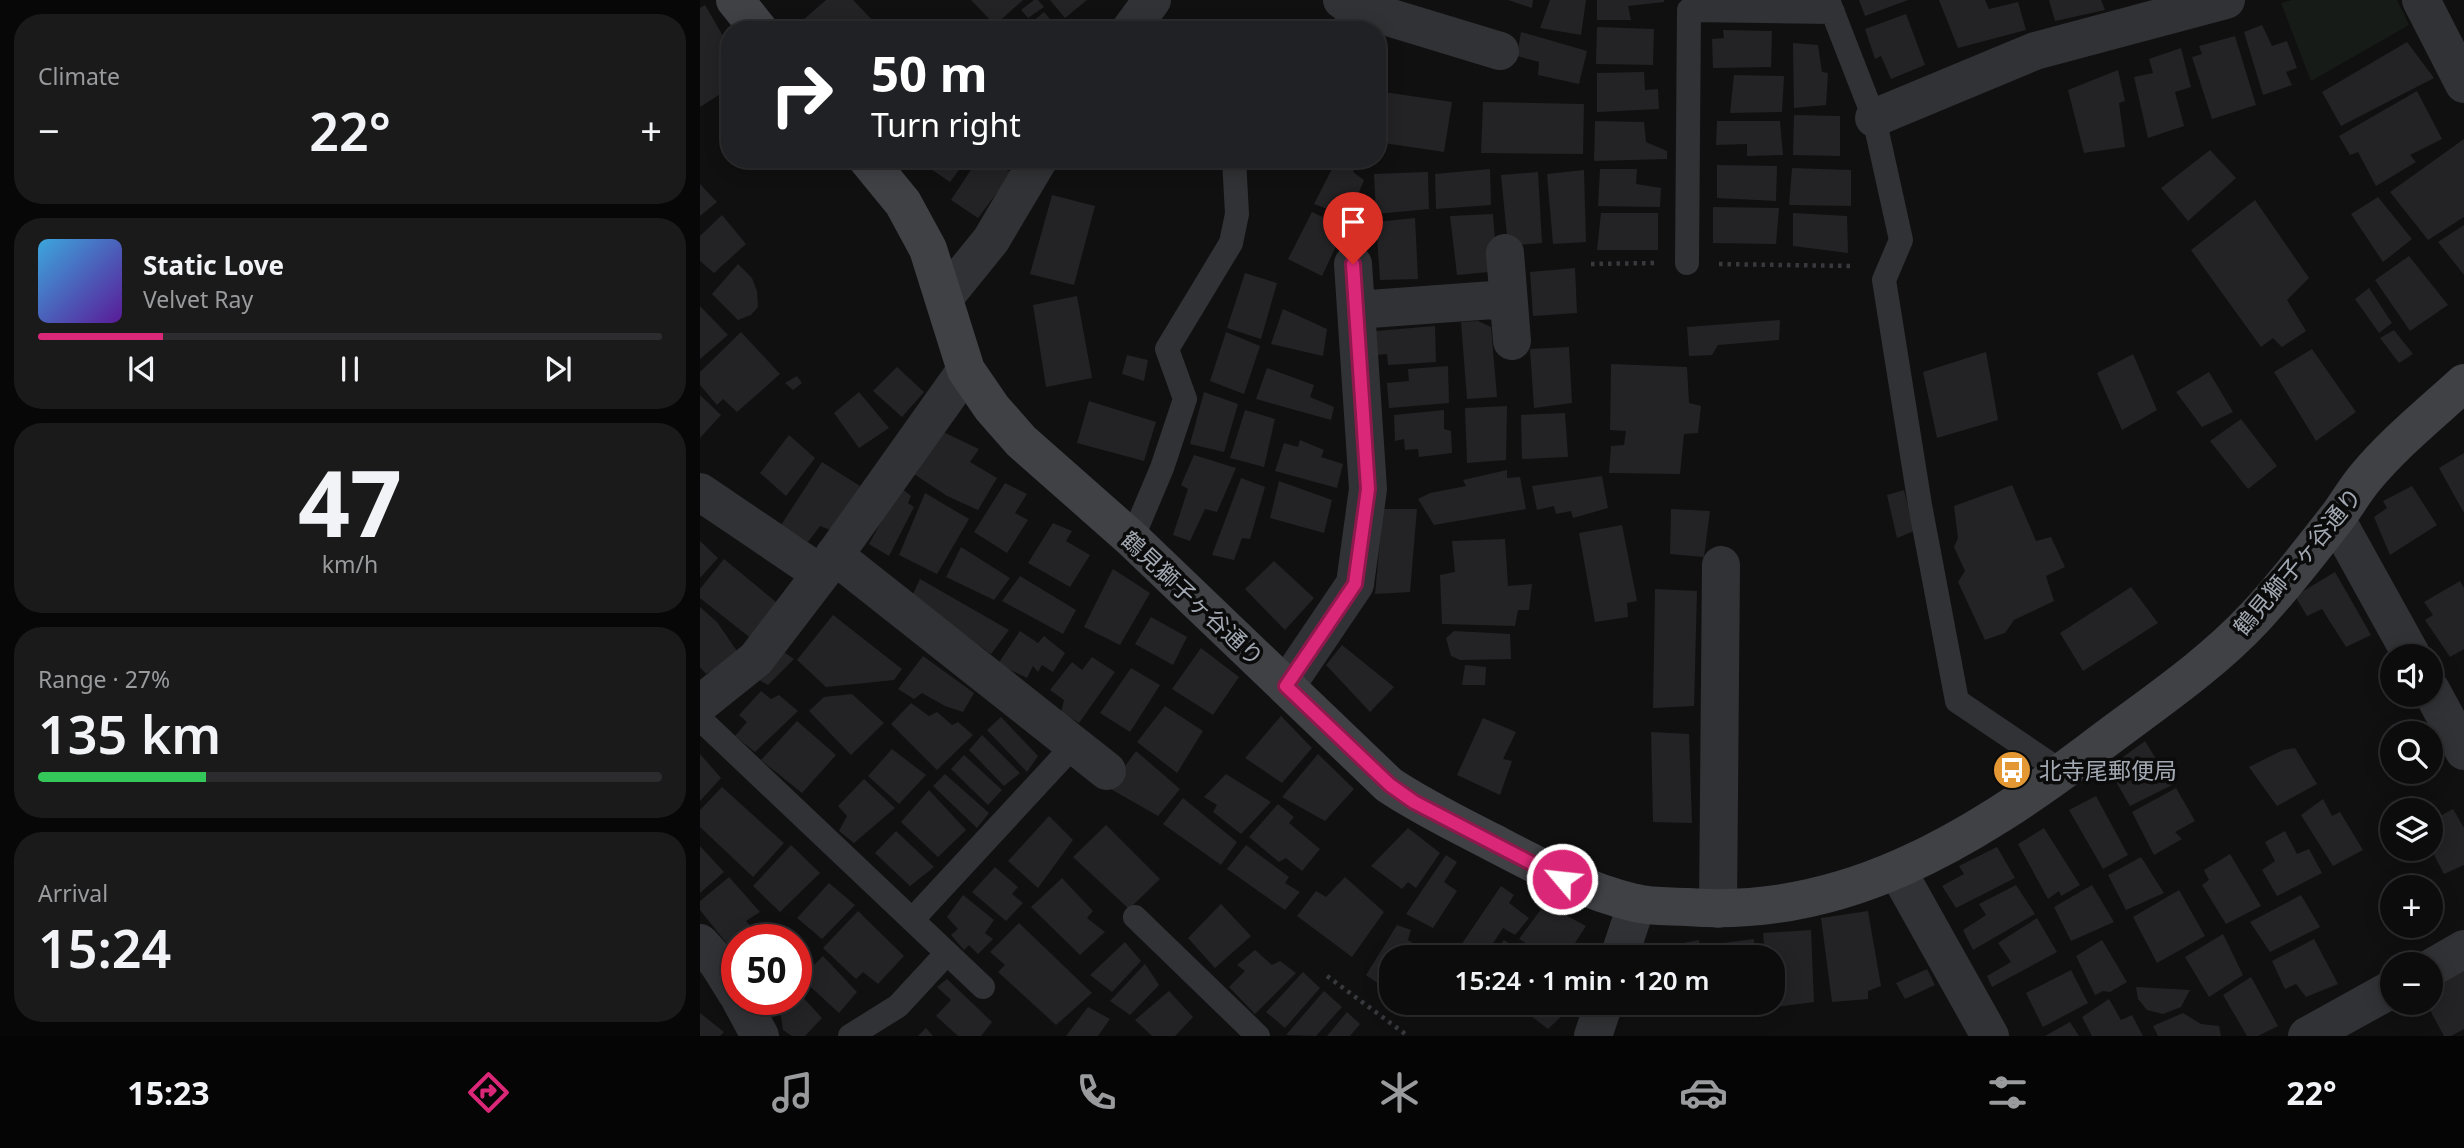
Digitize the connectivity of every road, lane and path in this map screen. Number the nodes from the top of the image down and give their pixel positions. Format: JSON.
{"nodes":[{"id":1,"x":735,"y":0,"type":"edge"},
{"id":2,"x":1152,"y":0,"type":"edge"},
{"id":3,"x":2226,"y":0,"type":"edge"},
{"id":4,"x":2421,"y":0,"type":"edge"},
{"id":5,"x":1830,"y":6,"type":"edge"},
{"id":6,"x":1346,"y":12,"type":"edge"},
{"id":7,"x":752,"y":21,"type":"edge"},
{"id":8,"x":1137,"y":21,"type":"edge"},
{"id":9,"x":1382,"y":21,"type":"edge"},
{"id":10,"x":1386,"y":22,"type":"edge"},
{"id":11,"x":1500,"y":51,"type":"dead end"},
{"id":12,"x":2464,"y":84,"type":"edge"},
{"id":13,"x":1874,"y":118,"type":"junction"},
{"id":14,"x":874,"y":168,"type":"edge"},
{"id":15,"x":1034,"y":168,"type":"edge"},
{"id":16,"x":1234,"y":168,"type":"edge"},
{"id":17,"x":1505,"y":253,"type":"dead end"},
{"id":18,"x":1686,"y":263,"type":"junction"},
{"id":19,"x":1353,"y":264,"type":"dead end"},
{"id":20,"x":1591,"y":264,"type":"dead end"},
{"id":21,"x":1889,"y":267,"type":"junction"},
{"id":22,"x":944,"y":298,"type":"junction"},
{"id":23,"x":1507,"y":299,"type":"junction"},
{"id":24,"x":1356,"y":310,"type":"junction"},
{"id":25,"x":1512,"y":341,"type":"dead end"},
{"id":26,"x":966,"y":370,"type":"junction"},
{"id":27,"x":2464,"y":383,"type":"edge"},
{"id":28,"x":700,"y":492,"type":"edge"},
{"id":29,"x":2336,"y":519,"type":"junction"},
{"id":30,"x":1132,"y":539,"type":"junction"},
{"id":31,"x":827,"y":564,"type":"junction"},
{"id":32,"x":1721,"y":565,"type":"dead end"},
{"id":33,"x":2405,"y":644,"type":"edge"},
{"id":34,"x":1286,"y":686,"type":"junction"},
{"id":35,"x":700,"y":704,"type":"edge"},
{"id":36,"x":2440,"y":707,"type":"edge"},
{"id":37,"x":700,"y":719,"type":"edge"},
{"id":38,"x":1074,"y":745,"type":"junction"},
{"id":39,"x":2464,"y":751,"type":"edge"},
{"id":40,"x":1107,"y":771,"type":"dead end"},
{"id":41,"x":2062,"y":772,"type":"junction"},
{"id":42,"x":1897,"y":870,"type":"junction"},
{"id":43,"x":1637,"y":903,"type":"junction"},
{"id":44,"x":1718,"y":909,"type":"junction"},
{"id":45,"x":1135,"y":917,"type":"dead end"},
{"id":46,"x":912,"y":920,"type":"junction"},
{"id":47,"x":700,"y":943,"type":"edge"},
{"id":48,"x":1623,"y":945,"type":"edge"},
{"id":49,"x":2464,"y":949,"type":"edge"},
{"id":50,"x":947,"y":953,"type":"junction"},
{"id":51,"x":2443,"y":961,"type":"edge"},
{"id":52,"x":721,"y":968,"type":"edge"},
{"id":53,"x":1327,"y":976,"type":"dead end"},
{"id":54,"x":983,"y":987,"type":"dead end"},
{"id":55,"x":2380,"y":996,"type":"edge"},
{"id":56,"x":749,"y":1015,"type":"edge"},
{"id":57,"x":1600,"y":1015,"type":"edge"},
{"id":58,"x":760,"y":1036,"type":"edge"},
{"id":59,"x":850,"y":1036,"type":"edge"},
{"id":60,"x":1258,"y":1036,"type":"edge"},
{"id":61,"x":1408,"y":1036,"type":"edge"},
{"id":62,"x":1593,"y":1036,"type":"edge"},
{"id":63,"x":1990,"y":1036,"type":"edge"},
{"id":64,"x":2307,"y":1036,"type":"edge"}],
"edges":[{"from":1,"to":7,"type":"main road"},
{"from":2,"to":8,"type":"street"},
{"from":3,"to":13,"type":"street"},
{"from":4,"to":12,"type":"street"},
{"from":5,"to":13,"type":"lane"},
{"from":5,"to":18,"type":"lane"},
{"from":6,"to":9,"type":"street"},
{"from":10,"to":11,"type":"street"},
{"from":13,"to":21,"type":"lane"},
{"from":14,"to":22,"type":"main road","name":"鶴見獅子ヶ谷通り"},
{"from":15,"to":22,"type":"street"},
{"from":16,"to":30,"type":"lane"},
{"from":17,"to":23,"type":"street"},
{"from":18,"to":20,"type":"path"},
{"from":18,"to":21,"type":"path"},
{"from":19,"to":24,"type":"street"},
{"from":21,"to":41,"type":"lane"},
{"from":22,"to":26,"type":"main road","name":"鶴見獅子ヶ谷通り"},
{"from":23,"to":24,"type":"street"},
{"from":23,"to":25,"type":"street"},
{"from":24,"to":34,"type":"street"},
{"from":26,"to":30,"type":"main road","name":"鶴見獅子ヶ谷通り"},
{"from":26,"to":31,"type":"street"},
{"from":27,"to":29,"type":"main road","name":"鶴見獅子ヶ谷通り"},
{"from":28,"to":31,"type":"street"},
{"from":29,"to":33,"type":"street"},
{"from":29,"to":41,"type":"main road","name":"鶴見獅子ヶ谷通り"},
{"from":30,"to":34,"type":"main road","name":"鶴見獅子ヶ谷通り"},
{"from":31,"to":35,"type":"street"},
{"from":31,"to":38,"type":"street"},
{"from":32,"to":44,"type":"street"},
{"from":34,"to":43,"type":"main road","name":"鶴見獅子ヶ谷通り"},
{"from":36,"to":39,"type":"street"},
{"from":37,"to":46,"type":"lane"},
{"from":38,"to":40,"type":"street"},
{"from":38,"to":46,"type":"lane"},
{"from":41,"to":42,"type":"main road","name":"鶴見獅子ヶ谷通り"},
{"from":42,"to":44,"type":"main road","name":"鶴見獅子ヶ谷通り"},
{"from":42,"to":63,"type":"street"},
{"from":43,"to":44,"type":"main road","name":"鶴見獅子ヶ谷通り"},
{"from":43,"to":48,"type":"street"},
{"from":45,"to":60,"type":"lane"},
{"from":46,"to":50,"type":"lane"},
{"from":47,"to":52,"type":"street"},
{"from":49,"to":51,"type":"street"},
{"from":50,"to":54,"type":"lane"},
{"from":50,"to":59,"type":"lane"},
{"from":53,"to":61,"type":"path"},
{"from":55,"to":64,"type":"street"},
{"from":56,"to":58,"type":"street"},
{"from":57,"to":62,"type":"street"}]}
